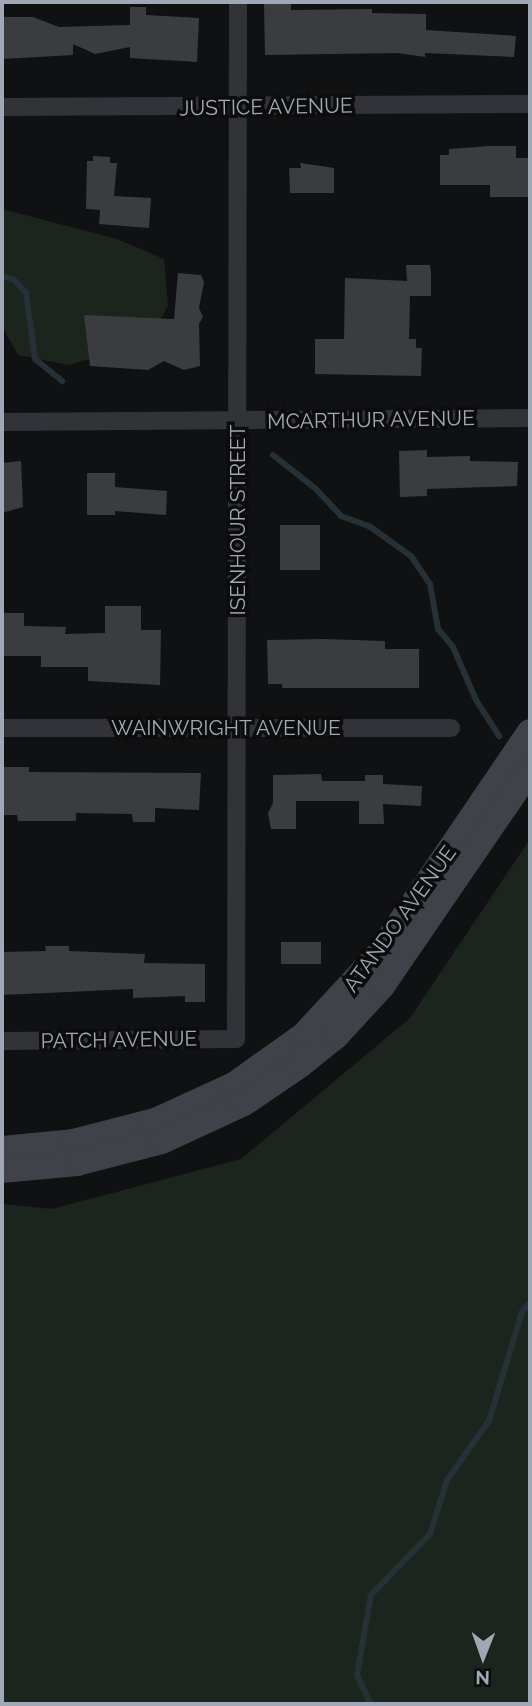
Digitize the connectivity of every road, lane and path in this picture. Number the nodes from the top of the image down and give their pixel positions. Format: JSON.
{"nodes":[{"id":1,"x":238,"y":2,"type":"edge"},
{"id":2,"x":530,"y":104,"type":"edge"},
{"id":3,"x":2,"y":107,"type":"edge"},
{"id":4,"x":235,"y":107,"type":"junction"},
{"id":5,"x":530,"y":418,"type":"edge"},
{"id":6,"x":237,"y":421,"type":"junction"},
{"id":7,"x":2,"y":422,"type":"edge"},
{"id":8,"x":2,"y":728,"type":"edge"},
{"id":9,"x":451,"y":728,"type":"dead end"},
{"id":10,"x":237,"y":729,"type":"junction"},
{"id":11,"x":530,"y":732,"type":"edge"},
{"id":12,"x":530,"y":770,"type":"edge"},
{"id":13,"x":236,"y":1039,"type":"joint"},
{"id":14,"x":2,"y":1041,"type":"edge"},
{"id":15,"x":2,"y":1149,"type":"edge"},
{"id":16,"x":2,"y":1170,"type":"edge"}],
"edges":[{"from":1,"to":4,"type":"street","name":"ISENHOUR STREET"},
{"from":2,"to":4,"type":"street","name":"JUSTICE AVENUE"},
{"from":3,"to":4,"type":"street","name":"JUSTICE AVENUE"},
{"from":4,"to":6,"type":"street","name":"ISENHOUR STREET"},
{"from":5,"to":6,"type":"street","name":"MCARTHUR AVENUE"},
{"from":6,"to":7,"type":"street","name":"MCARTHUR AVENUE"},
{"from":6,"to":10,"type":"street","name":"ISENHOUR STREET"},
{"from":8,"to":10,"type":"street","name":"WAINWRIGHT AVENUE"},
{"from":9,"to":10,"type":"street","name":"WAINWRIGHT AVENUE"},
{"from":10,"to":13,"type":"street","name":"ISENHOUR STREET"},
{"from":11,"to":15,"type":"main road","name":"ATANDO AVENUE"},
{"from":12,"to":16,"type":"main road","name":"ATANDO AVENUE"},
{"from":13,"to":14,"type":"street","name":"PATCH AVENUE"}]}
